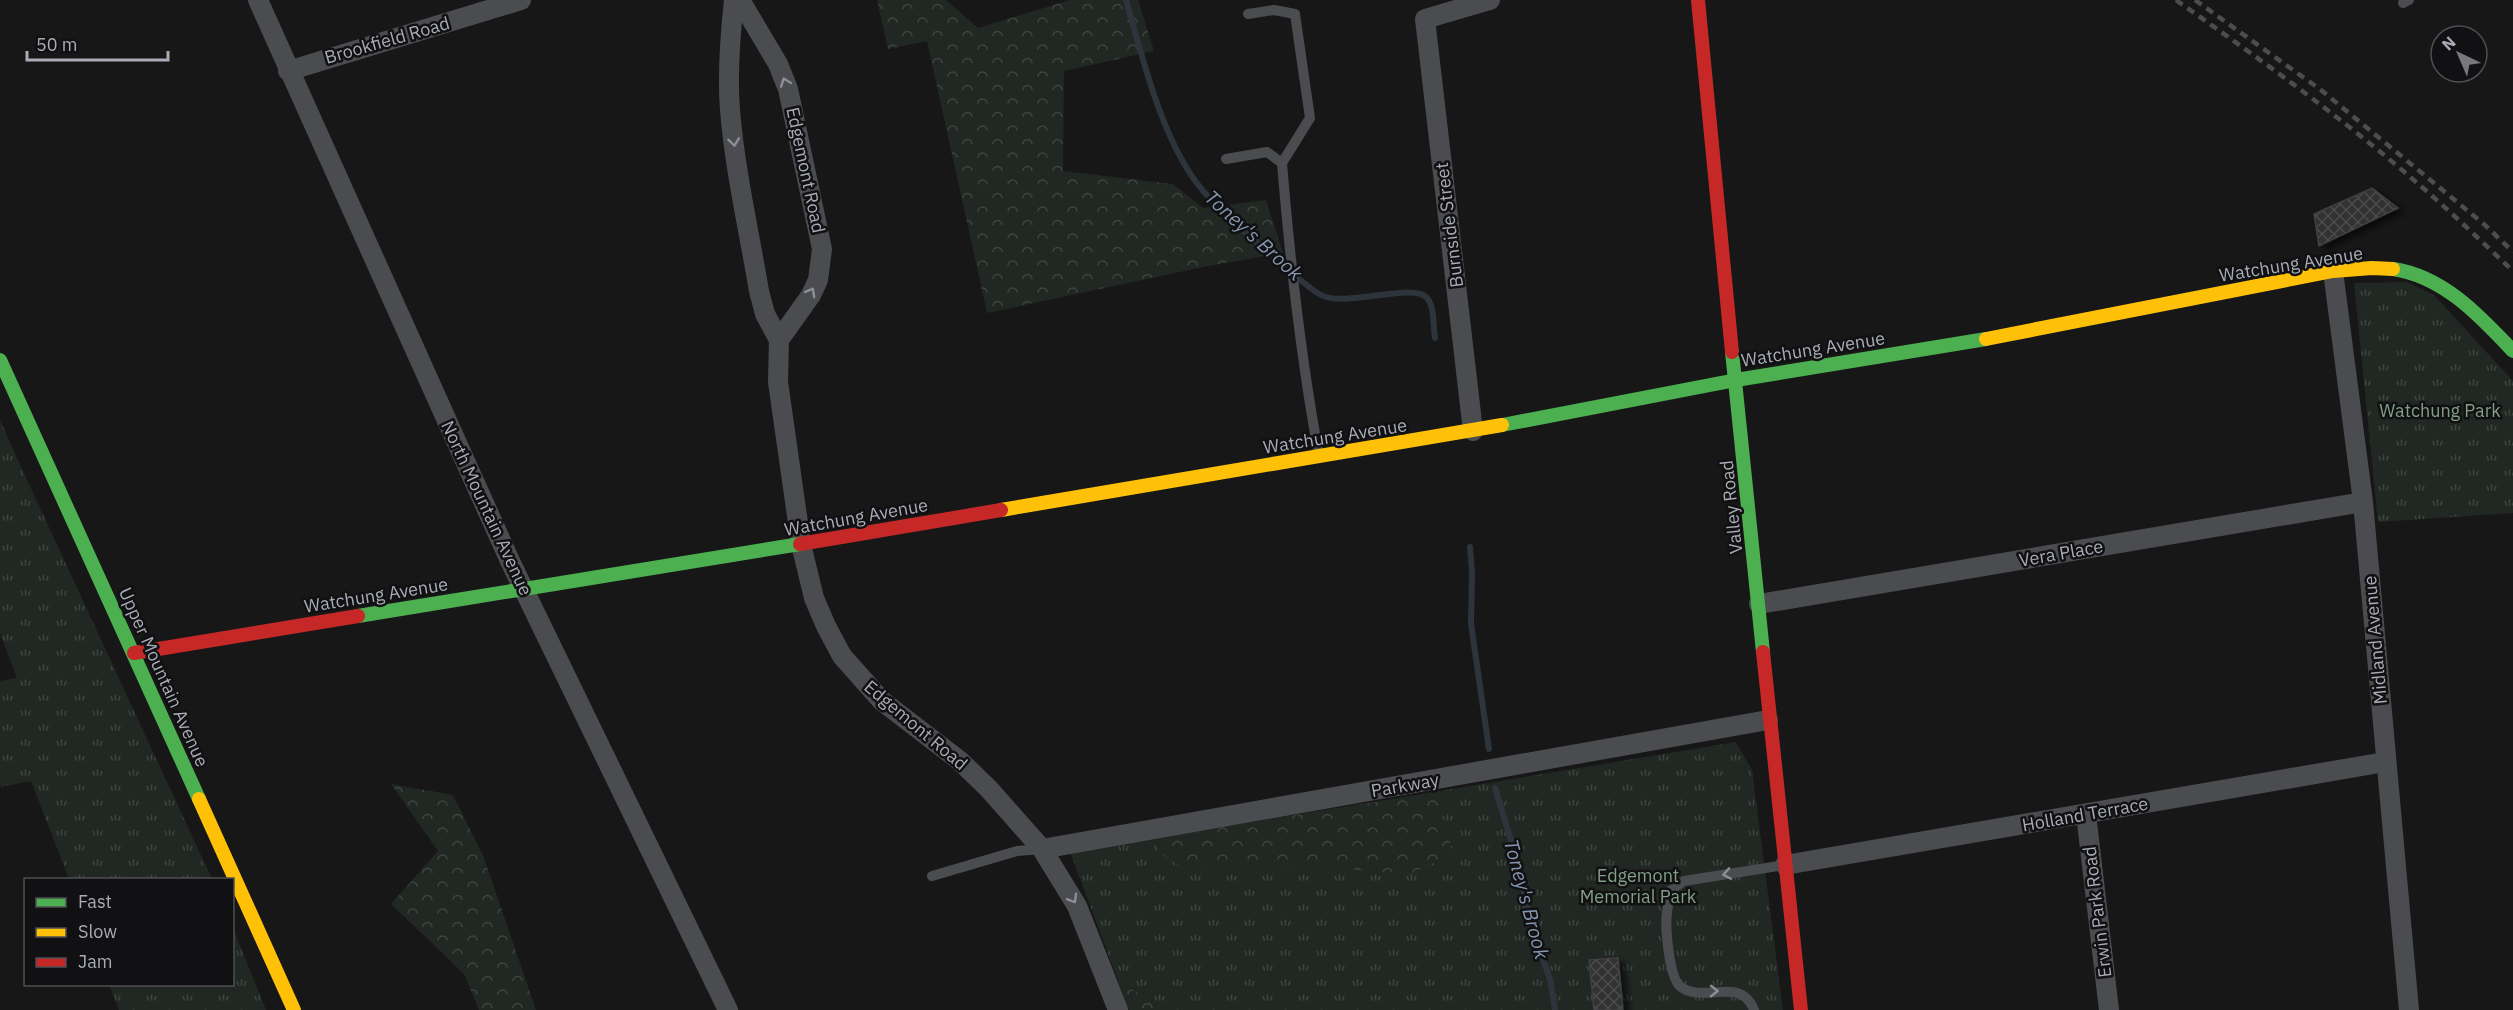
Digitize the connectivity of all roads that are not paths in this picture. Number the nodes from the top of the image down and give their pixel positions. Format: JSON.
{"nodes":[{"id":1,"x":258,"y":0,"type":"edge"},
{"id":2,"x":521,"y":0,"type":"edge"},
{"id":3,"x":734,"y":0,"type":"edge"},
{"id":4,"x":740,"y":0,"type":"edge"},
{"id":5,"x":1490,"y":0,"type":"edge"},
{"id":6,"x":1698,"y":0,"type":"edge"},
{"id":7,"x":1248,"y":14,"type":"dead end"},
{"id":8,"x":288,"y":71,"type":"junction"},
{"id":9,"x":1226,"y":159,"type":"dead end"},
{"id":10,"x":1282,"y":163,"type":"junction"},
{"id":11,"x":2333,"y":271,"type":"junction"},
{"id":12,"x":779,"y":340,"type":"junction"},
{"id":13,"x":2511,"y":344,"type":"edge"},
{"id":14,"x":0,"y":360,"type":"edge"},
{"id":15,"x":1736,"y":380,"type":"junction"},
{"id":16,"x":1473,"y":431,"type":"junction"},
{"id":17,"x":1320,"y":456,"type":"junction"},
{"id":18,"x":2363,"y":502,"type":"junction"},
{"id":19,"x":801,"y":544,"type":"junction"},
{"id":20,"x":524,"y":590,"type":"junction"},
{"id":21,"x":1759,"y":604,"type":"junction"},
{"id":22,"x":134,"y":653,"type":"junction"},
{"id":23,"x":1768,"y":720,"type":"junction"},
{"id":24,"x":2385,"y":762,"type":"junction"},
{"id":25,"x":2086,"y":814,"type":"junction"},
{"id":26,"x":1042,"y":849,"type":"junction"},
{"id":27,"x":1785,"y":865,"type":"junction"},
{"id":28,"x":932,"y":876,"type":"dead end"},
{"id":29,"x":294,"y":1010,"type":"edge"},
{"id":30,"x":728,"y":1010,"type":"edge"},
{"id":31,"x":1119,"y":1010,"type":"edge"},
{"id":32,"x":1755,"y":1010,"type":"edge"},
{"id":33,"x":1801,"y":1010,"type":"edge"},
{"id":34,"x":2109,"y":1010,"type":"edge"},
{"id":35,"x":2409,"y":1010,"type":"edge"}],
"edges":[{"from":1,"to":8,"type":"street","name":"North Mountain Avenue"},
{"from":2,"to":8,"type":"street","name":"Brookfield Road"},
{"from":3,"to":12,"type":"street","name":"Edgemont Road","one_way":true},
{"from":12,"to":4,"type":"street","name":"Edgemont Road","one_way":true},
{"from":5,"to":16,"type":"street","name":"Burnside Street"},
{"from":6,"to":15,"type":"street","name":"Valley Road"},
{"from":7,"to":10,"type":"lane"},
{"from":8,"to":20,"type":"street","name":"North Mountain Avenue"},
{"from":9,"to":10,"type":"lane"},
{"from":10,"to":17,"type":"lane"},
{"from":11,"to":13,"type":"street","name":"Watchung Avenue"},
{"from":11,"to":15,"type":"street","name":"Watchung Avenue"},
{"from":11,"to":18,"type":"street","name":"Midland Avenue"},
{"from":12,"to":19,"type":"street","name":"Edgemont Road"},
{"from":14,"to":22,"type":"street","name":"Upper Mountain Avenue"},
{"from":15,"to":16,"type":"street","name":"Watchung Avenue"},
{"from":15,"to":21,"type":"street","name":"Valley Road"},
{"from":16,"to":17,"type":"street","name":"Watchung Avenue"},
{"from":17,"to":19,"type":"street","name":"Watchung Avenue"},
{"from":18,"to":21,"type":"street","name":"Vera Place"},
{"from":18,"to":24,"type":"street","name":"Midland Avenue"},
{"from":19,"to":20,"type":"street","name":"Watchung Avenue"},
{"from":19,"to":26,"type":"street","name":"Edgemont Road"},
{"from":20,"to":22,"type":"street","name":"Watchung Avenue"},
{"from":20,"to":30,"type":"street","name":"North Mountain Avenue"},
{"from":21,"to":23,"type":"street","name":"Valley Road"},
{"from":22,"to":29,"type":"street","name":"Upper Mountain Avenue"},
{"from":23,"to":26,"type":"street","name":"Parkway"},
{"from":23,"to":27,"type":"street","name":"Valley Road"},
{"from":24,"to":25,"type":"street","name":"Holland Terrace"},
{"from":24,"to":35,"type":"street","name":"Midland Avenue"},
{"from":25,"to":27,"type":"street","name":"Holland Terrace"},
{"from":25,"to":34,"type":"street","name":"Erwin Park Road"},
{"from":26,"to":28,"type":"lane"},
{"from":26,"to":31,"type":"street","name":"Edgemont Road","one_way":true},
{"from":27,"to":32,"type":"lane","one_way":true},
{"from":27,"to":33,"type":"street","name":"Valley Road"}]}
